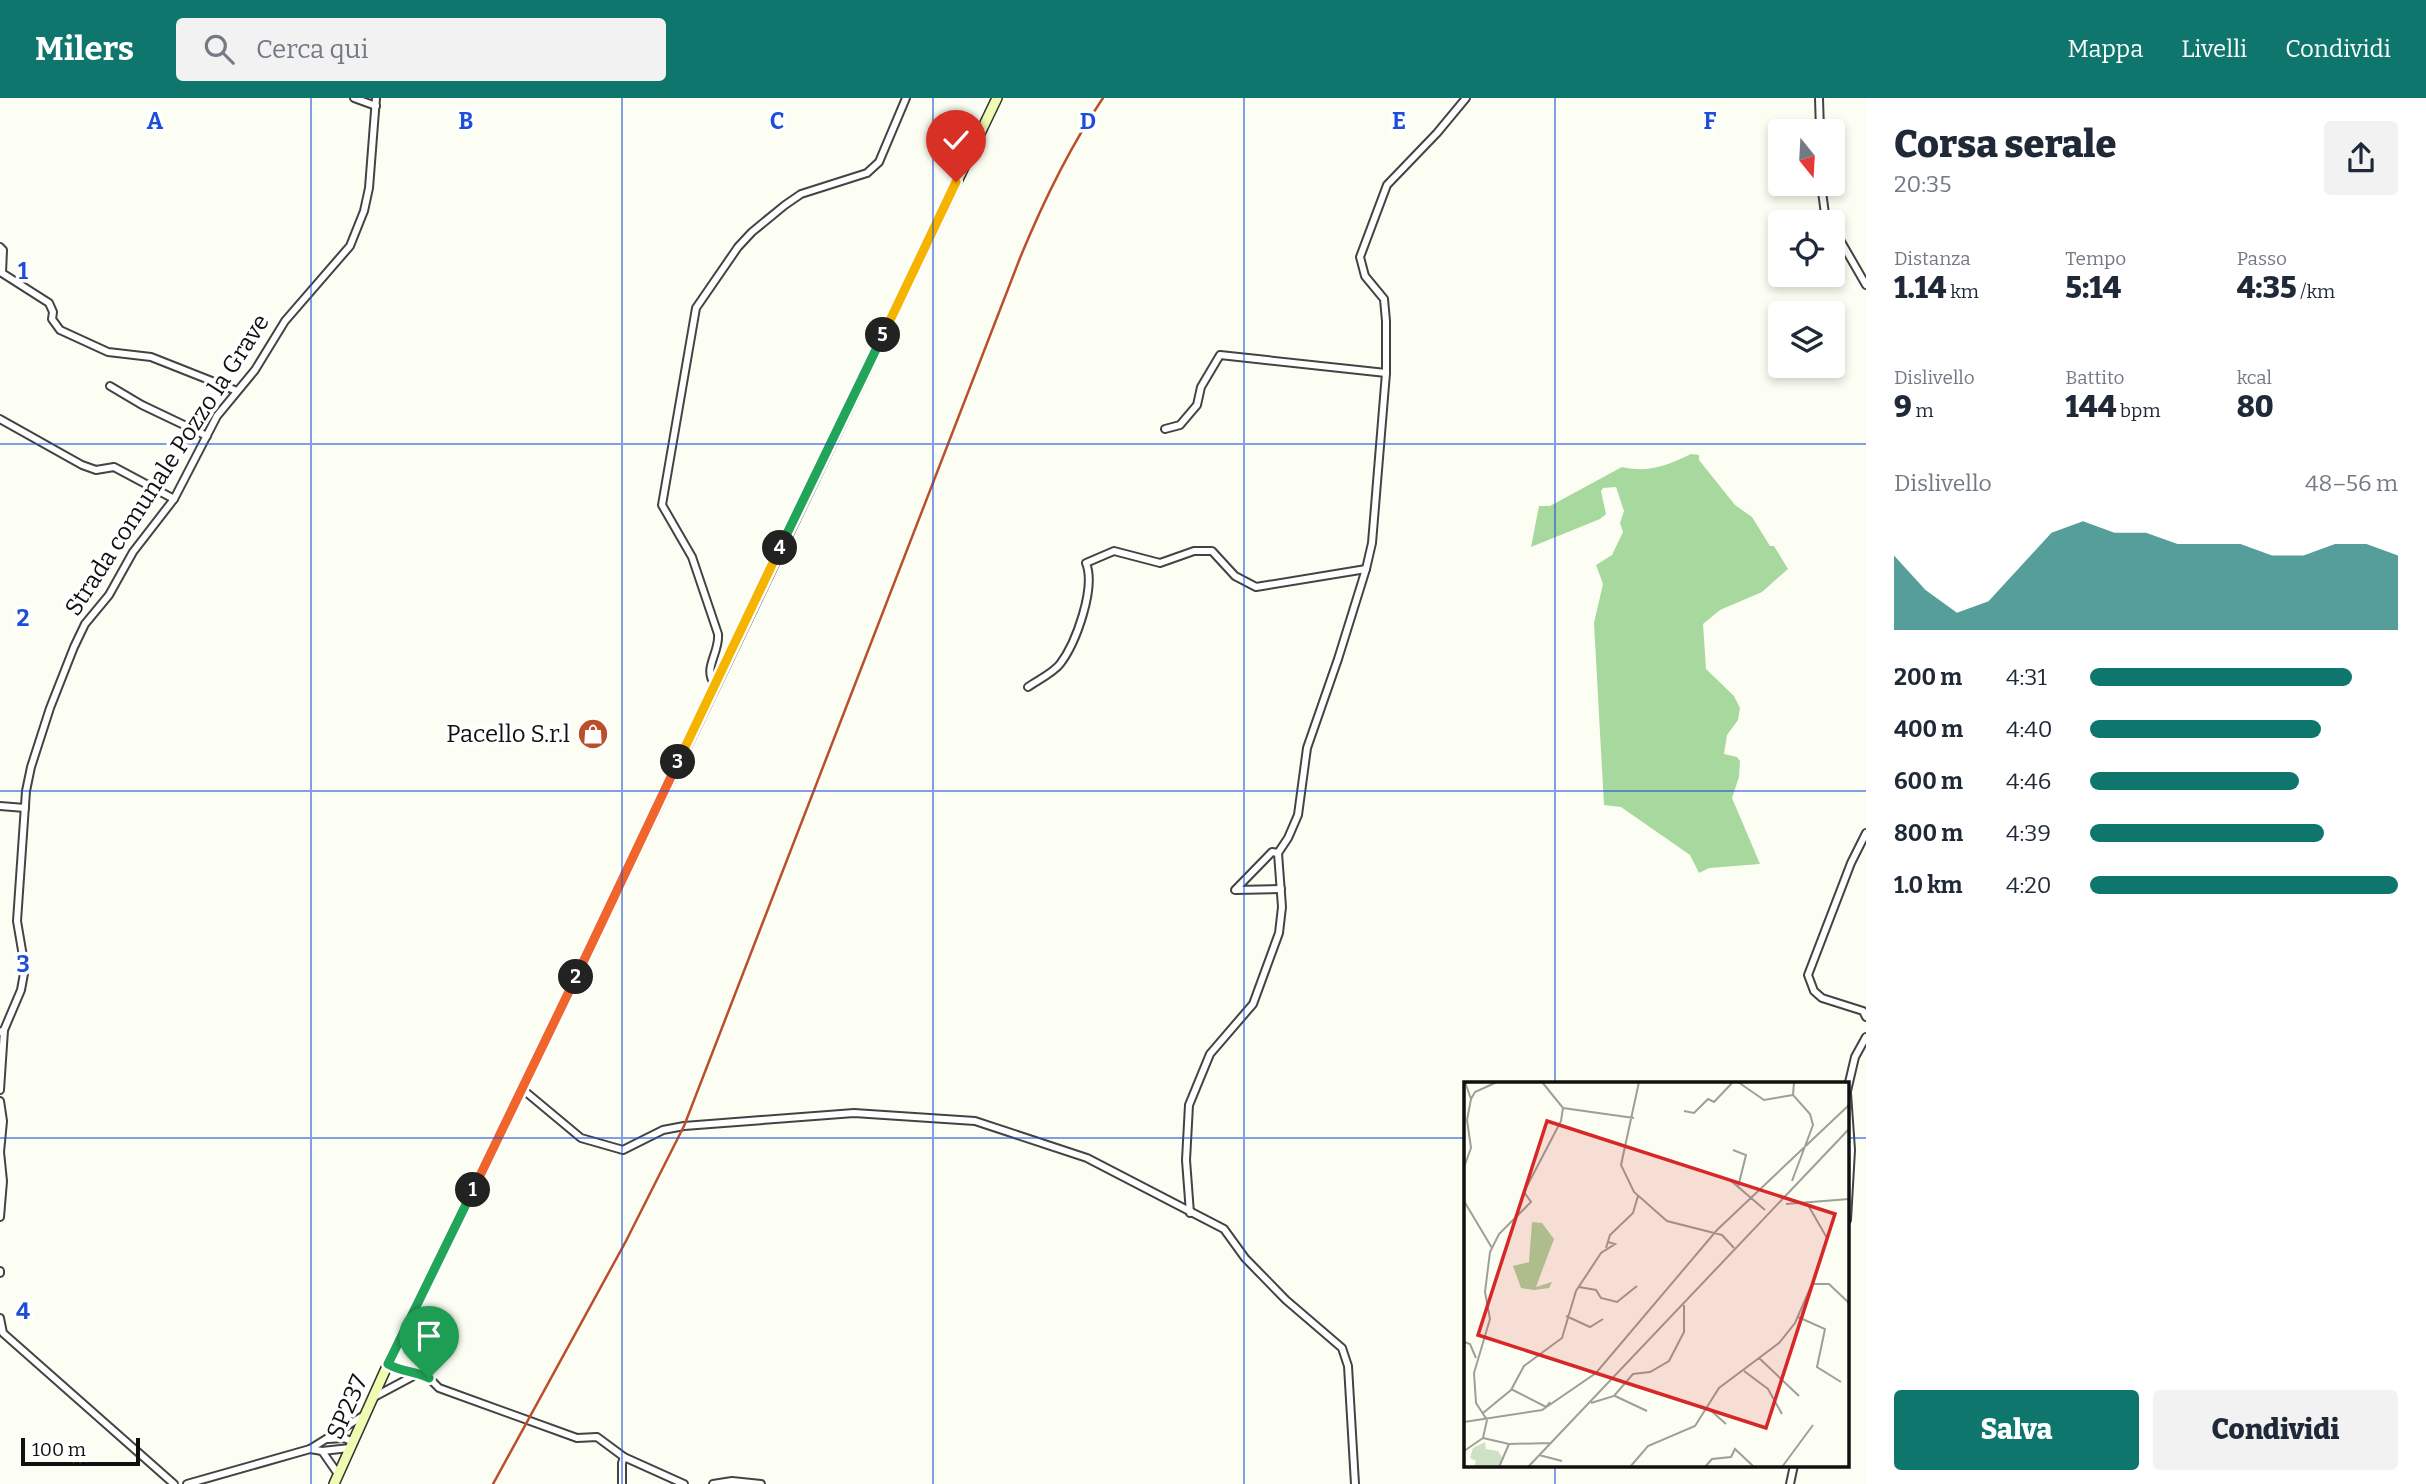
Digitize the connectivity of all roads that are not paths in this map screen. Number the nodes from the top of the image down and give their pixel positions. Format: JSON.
{"nodes":[{"id":1,"x":354,"y":98,"type":"edge"},
{"id":2,"x":376,"y":98,"type":"edge"},
{"id":3,"x":906,"y":98,"type":"edge"},
{"id":4,"x":997,"y":98,"type":"edge"},
{"id":5,"x":1466,"y":98,"type":"edge"},
{"id":6,"x":1819,"y":98,"type":"edge"},
{"id":7,"x":376,"y":106,"type":"junction"},
{"id":8,"x":1820,"y":119,"type":"edge"},
{"id":9,"x":0,"y":247,"type":"edge"},
{"id":10,"x":1845,"y":248,"type":"edge"},
{"id":11,"x":1866,"y":285,"type":"edge"},
{"id":12,"x":1386,"y":373,"type":"junction"},
{"id":13,"x":110,"y":386,"type":"dead end"},
{"id":14,"x":237,"y":391,"type":"junction"},
{"id":15,"x":0,"y":419,"type":"edge"},
{"id":16,"x":1165,"y":429,"type":"dead end"},
{"id":17,"x":207,"y":436,"type":"junction"},
{"id":18,"x":174,"y":499,"type":"junction"},
{"id":19,"x":1366,"y":569,"type":"junction"},
{"id":20,"x":715,"y":685,"type":"junction"},
{"id":21,"x":1028,"y":687,"type":"dead end"},
{"id":22,"x":0,"y":806,"type":"edge"},
{"id":23,"x":25,"y":808,"type":"junction"},
{"id":24,"x":1866,"y":833,"type":"edge"},
{"id":25,"x":1278,"y":853,"type":"junction"},
{"id":26,"x":1281,"y":889,"type":"junction"},
{"id":27,"x":1866,"y":1017,"type":"edge"},
{"id":28,"x":2,"y":1031,"type":"edge"},
{"id":29,"x":1866,"y":1037,"type":"edge"},
{"id":30,"x":522,"y":1088,"type":"junction"},
{"id":31,"x":1848,"y":1088,"type":"edge"},
{"id":32,"x":0,"y":1090,"type":"edge"},
{"id":33,"x":0,"y":1101,"type":"edge"},
{"id":34,"x":1848,"y":1106,"type":"edge"},
{"id":35,"x":1848,"y":1202,"type":"edge"},
{"id":36,"x":1191,"y":1213,"type":"junction"},
{"id":37,"x":0,"y":1217,"type":"edge"},
{"id":38,"x":0,"y":1318,"type":"edge"},
{"id":39,"x":388,"y":1364,"type":"junction"},
{"id":40,"x":419,"y":1373,"type":"junction"},
{"id":41,"x":372,"y":1398,"type":"junction"},
{"id":42,"x":367,"y":1413,"type":"junction"},
{"id":43,"x":325,"y":1439,"type":"junction"},
{"id":44,"x":352,"y":1445,"type":"junction"},
{"id":45,"x":310,"y":1449,"type":"junction"},
{"id":46,"x":322,"y":1451,"type":"junction"},
{"id":47,"x":624,"y":1457,"type":"junction"},
{"id":48,"x":1794,"y":1466,"type":"edge"},
{"id":49,"x":338,"y":1474,"type":"junction"},
{"id":50,"x":174,"y":1484,"type":"edge"},
{"id":51,"x":187,"y":1484,"type":"edge"},
{"id":52,"x":334,"y":1484,"type":"edge"},
{"id":53,"x":622,"y":1484,"type":"edge"},
{"id":54,"x":684,"y":1484,"type":"edge"},
{"id":55,"x":713,"y":1484,"type":"edge"},
{"id":56,"x":761,"y":1484,"type":"edge"},
{"id":57,"x":1355,"y":1484,"type":"edge"},
{"id":58,"x":1790,"y":1484,"type":"edge"}],
"edges":[{"from":1,"to":7,"type":"street"},
{"from":2,"to":7,"type":"street","name":"Strada comunale Pozzo la Grave"},
{"from":3,"to":20,"type":"street"},
{"from":4,"to":20,"type":"main road","name":"SP237","number":"SP237"},
{"from":5,"to":12,"type":"street"},
{"from":6,"to":8,"type":"street"},
{"from":7,"to":14,"type":"street","name":"Strada comunale Pozzo la Grave"},
{"from":9,"to":14,"type":"street"},
{"from":10,"to":11,"type":"street"},
{"from":12,"to":16,"type":"street"},
{"from":12,"to":19,"type":"street"},
{"from":13,"to":17,"type":"street"},
{"from":14,"to":17,"type":"street","name":"Strada comunale Pozzo la Grave"},
{"from":15,"to":18,"type":"street"},
{"from":17,"to":18,"type":"street","name":"Strada comunale Pozzo la Grave"},
{"from":18,"to":23,"type":"street","name":"Strada comunale Pozzo la Grave"},
{"from":19,"to":21,"type":"street"},
{"from":19,"to":25,"type":"street"},
{"from":20,"to":30,"type":"main road","name":"SP237","number":"SP237"},
{"from":22,"to":23,"type":"street"},
{"from":23,"to":28,"type":"street","name":"Strada comunale Pozzo la Grave"},
{"from":24,"to":27,"type":"street"},
{"from":25,"to":26,"type":"street"},
{"from":25,"to":26,"type":"street"},
{"from":26,"to":36,"type":"street"},
{"from":28,"to":32,"type":"street","name":"Strada comunale Pozzo la Grave"},
{"from":29,"to":31,"type":"street"},
{"from":30,"to":36,"type":"street"},
{"from":30,"to":39,"type":"main road","name":"SP237","number":"SP237"},
{"from":33,"to":37,"type":"street"},
{"from":34,"to":35,"type":"street"},
{"from":36,"to":57,"type":"street"},
{"from":38,"to":50,"type":"street"},
{"from":39,"to":40,"type":"street"},
{"from":39,"to":41,"type":"main road","name":"SP237","number":"SP237"},
{"from":40,"to":41,"type":"street"},
{"from":40,"to":47,"type":"street"},
{"from":41,"to":42,"type":"main road","name":"SP237","number":"SP237"},
{"from":42,"to":43,"type":"street"},
{"from":42,"to":44,"type":"main road","name":"SP237","number":"SP237"},
{"from":43,"to":44,"type":"street"},
{"from":43,"to":45,"type":"street"},
{"from":44,"to":46,"type":"street"},
{"from":44,"to":49,"type":"main road","name":"SP237","number":"SP237"},
{"from":45,"to":46,"type":"street"},
{"from":45,"to":51,"type":"street"},
{"from":46,"to":49,"type":"street"},
{"from":47,"to":53,"type":"street"},
{"from":47,"to":54,"type":"street"},
{"from":48,"to":58,"type":"street"},
{"from":49,"to":52,"type":"main road","name":"SP237","number":"SP237"},
{"from":55,"to":56,"type":"street"}]}
